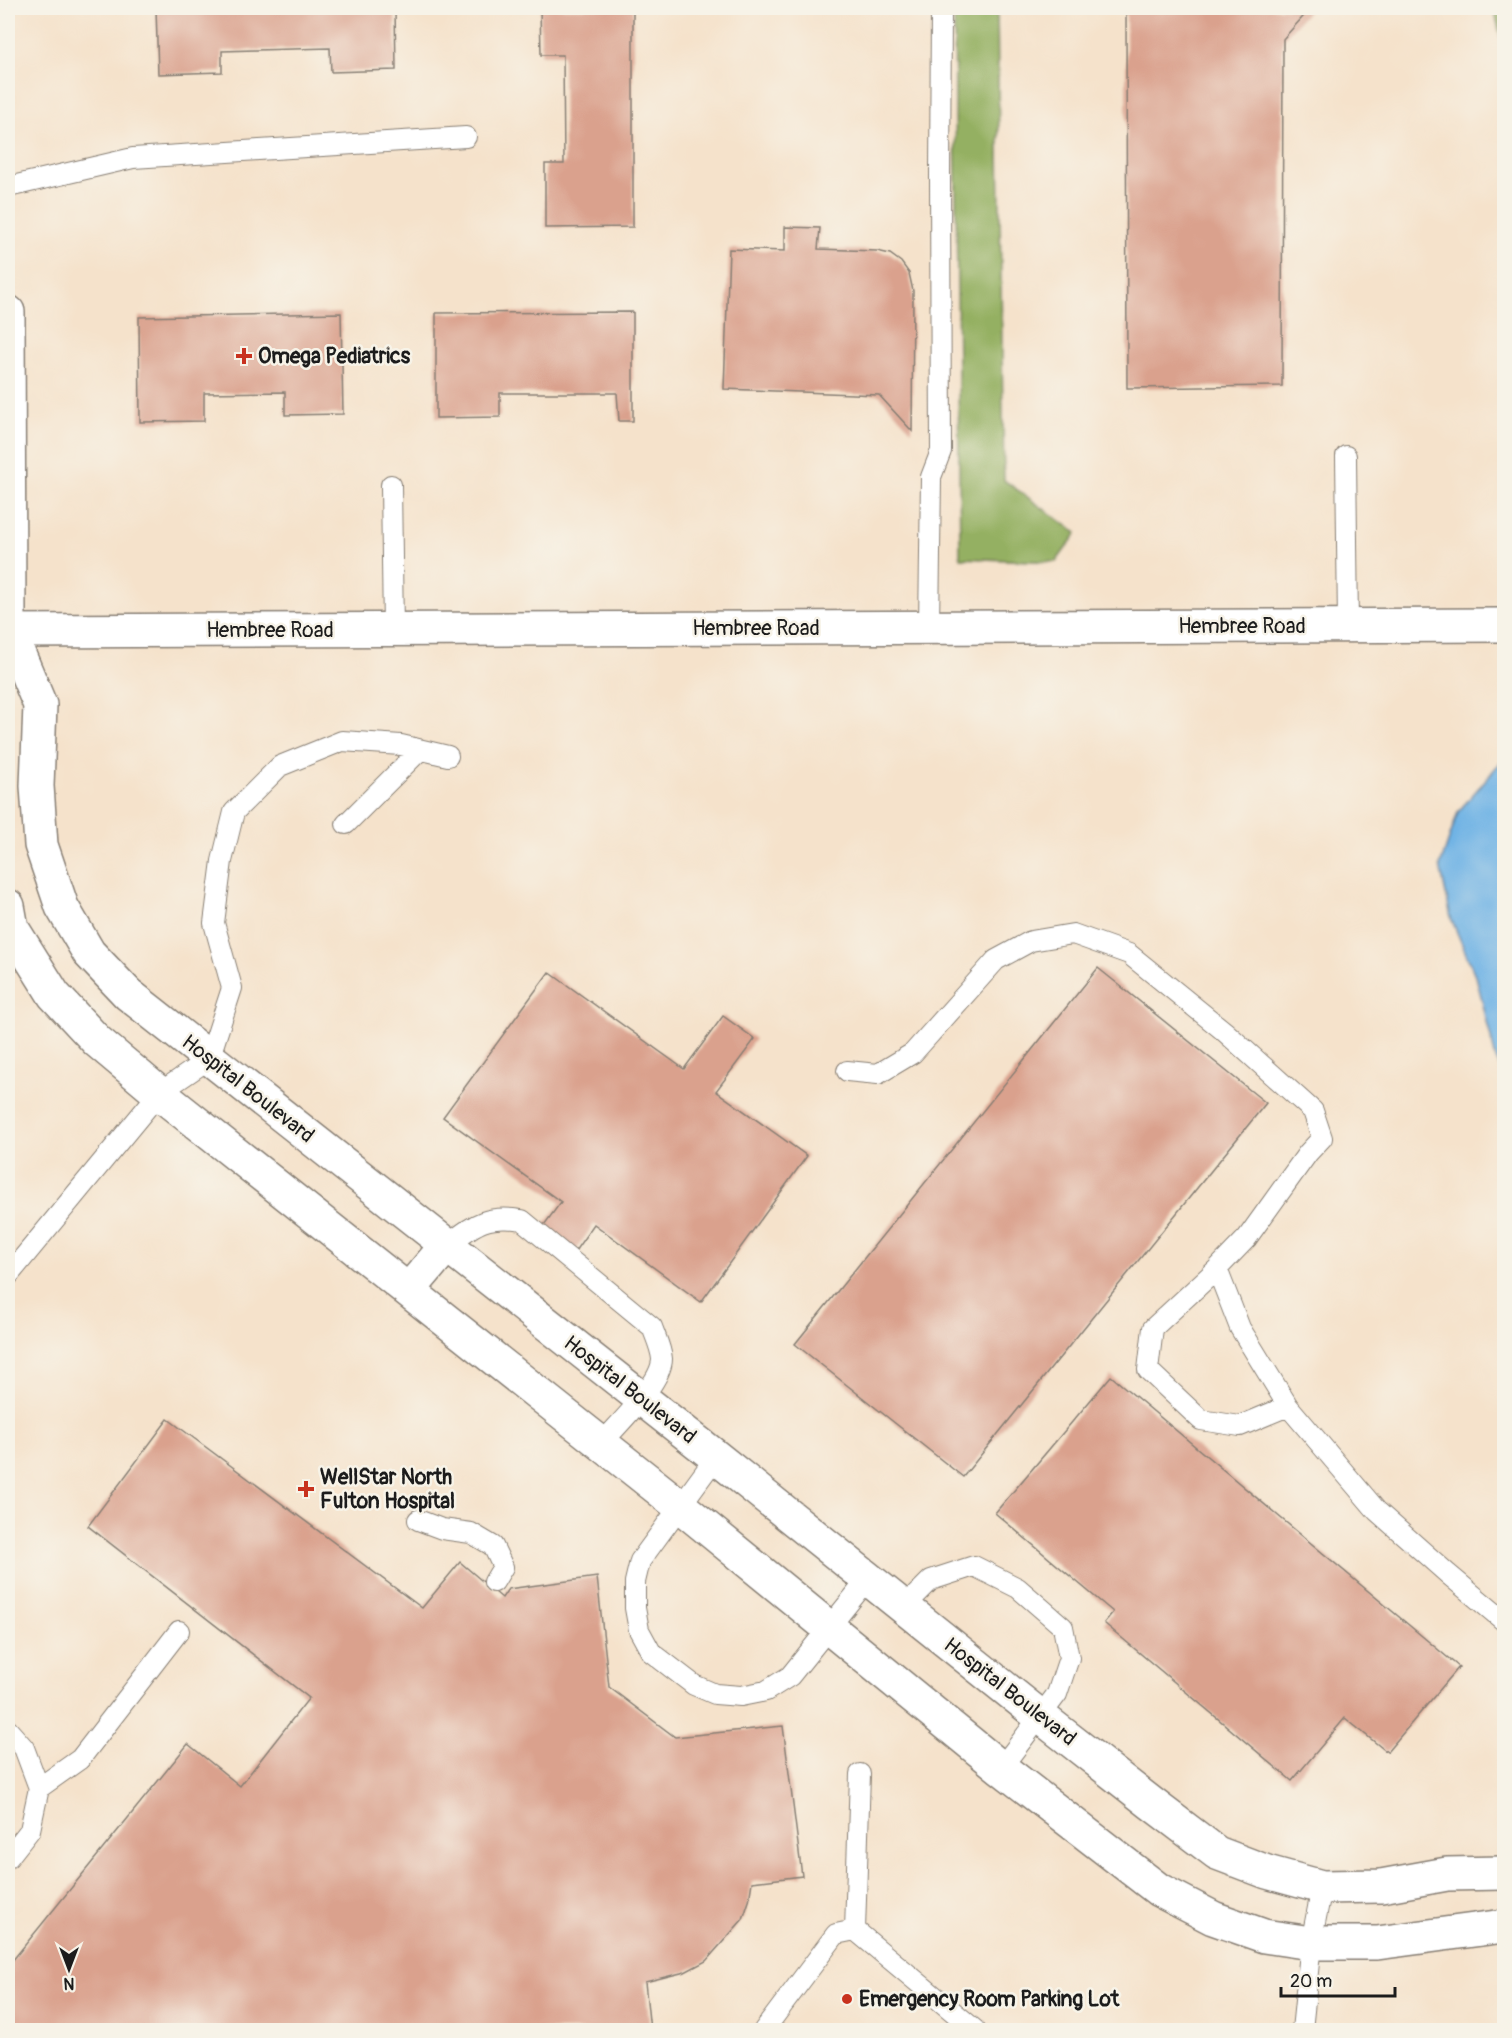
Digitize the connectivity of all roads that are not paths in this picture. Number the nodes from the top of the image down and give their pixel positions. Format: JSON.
{"nodes":[{"id":1,"x":941,"y":8,"type":"edge"},
{"id":2,"x":466,"y":137,"type":"dead end"},
{"id":3,"x":8,"y":186,"type":"edge"},
{"id":4,"x":8,"y":312,"type":"edge"},
{"id":5,"x":1346,"y":456,"type":"dead end"},
{"id":6,"x":391,"y":485,"type":"dead end"},
{"id":7,"x":1348,"y":625,"type":"junction"},
{"id":8,"x":1504,"y":625,"type":"edge"},
{"id":9,"x":928,"y":628,"type":"junction"},
{"id":10,"x":393,"y":630,"type":"junction"},
{"id":11,"x":8,"y":633,"type":"edge"},
{"id":12,"x":420,"y":750,"type":"junction"},
{"id":13,"x":448,"y":756,"type":"dead end"},
{"id":14,"x":346,"y":824,"type":"dead end"},
{"id":15,"x":8,"y":906,"type":"edge"},
{"id":16,"x":210,"y":1059,"type":"junction"},
{"id":17,"x":847,"y":1071,"type":"dead end"},
{"id":18,"x":159,"y":1093,"type":"junction"},
{"id":19,"x":446,"y":1246,"type":"junction"},
{"id":20,"x":1217,"y":1269,"type":"junction"},
{"id":21,"x":8,"y":1276,"type":"edge"},
{"id":22,"x":409,"y":1290,"type":"junction"},
{"id":23,"x":641,"y":1398,"type":"junction"},
{"id":24,"x":1288,"y":1406,"type":"junction"},
{"id":25,"x":602,"y":1443,"type":"junction"},
{"id":26,"x":716,"y":1457,"type":"junction"},
{"id":27,"x":680,"y":1506,"type":"junction"},
{"id":28,"x":418,"y":1520,"type":"dead end"},
{"id":29,"x":868,"y":1579,"type":"junction"},
{"id":30,"x":494,"y":1582,"type":"dead end"},
{"id":31,"x":903,"y":1608,"type":"junction"},
{"id":32,"x":1504,"y":1621,"type":"edge"},
{"id":33,"x":830,"y":1626,"type":"junction"},
{"id":34,"x":179,"y":1631,"type":"dead end"},
{"id":35,"x":1041,"y":1717,"type":"junction"},
{"id":36,"x":8,"y":1730,"type":"edge"},
{"id":37,"x":1001,"y":1767,"type":"junction"},
{"id":38,"x":860,"y":1774,"type":"dead end"},
{"id":39,"x":39,"y":1788,"type":"junction"},
{"id":40,"x":8,"y":1858,"type":"edge"},
{"id":41,"x":1504,"y":1873,"type":"edge"},
{"id":42,"x":1322,"y":1887,"type":"junction"},
{"id":43,"x":1504,"y":1926,"type":"edge"},
{"id":44,"x":855,"y":1930,"type":"junction"},
{"id":45,"x":1311,"y":1942,"type":"junction"},
{"id":46,"x":764,"y":2031,"type":"edge"},
{"id":47,"x":975,"y":2031,"type":"edge"},
{"id":48,"x":1302,"y":2031,"type":"edge"}],
"edges":[{"from":1,"to":9,"type":"lane"},
{"from":2,"to":3,"type":"lane"},
{"from":4,"to":11,"type":"street"},
{"from":5,"to":7,"type":"lane"},
{"from":6,"to":10,"type":"lane"},
{"from":7,"to":8,"type":"street","name":"Hembree Road"},
{"from":7,"to":9,"type":"street","name":"Hembree Road"},
{"from":9,"to":10,"type":"street","name":"Hembree Road"},
{"from":10,"to":11,"type":"street","name":"Hembree Road"},
{"from":11,"to":16,"type":"street","name":"Hospital Boulevard"},
{"from":12,"to":13,"type":"lane"},
{"from":12,"to":14,"type":"lane"},
{"from":12,"to":16,"type":"lane"},
{"from":15,"to":18,"type":"street"},
{"from":16,"to":18,"type":"lane"},
{"from":16,"to":19,"type":"street","name":"Hospital Boulevard"},
{"from":17,"to":20,"type":"lane"},
{"from":18,"to":21,"type":"lane"},
{"from":18,"to":22,"type":"street"},
{"from":19,"to":22,"type":"street"},
{"from":19,"to":23,"type":"street","name":"Hospital Boulevard"},
{"from":19,"to":23,"type":"lane"},
{"from":20,"to":24,"type":"lane"},
{"from":20,"to":24,"type":"lane"},
{"from":22,"to":25,"type":"street"},
{"from":23,"to":25,"type":"lane"},
{"from":23,"to":26,"type":"street","name":"Hospital Boulevard"},
{"from":24,"to":32,"type":"lane"},
{"from":25,"to":27,"type":"street"},
{"from":26,"to":27,"type":"lane"},
{"from":26,"to":29,"type":"street","name":"Hospital Boulevard"},
{"from":27,"to":33,"type":"street"},
{"from":27,"to":33,"type":"lane"},
{"from":28,"to":30,"type":"lane"},
{"from":29,"to":31,"type":"street","name":"Hospital Boulevard"},
{"from":29,"to":33,"type":"lane"},
{"from":31,"to":35,"type":"street","name":"Hospital Boulevard"},
{"from":31,"to":35,"type":"lane"},
{"from":33,"to":37,"type":"street"},
{"from":34,"to":39,"type":"lane"},
{"from":35,"to":37,"type":"lane"},
{"from":35,"to":42,"type":"street","name":"Hospital Boulevard"},
{"from":36,"to":39,"type":"lane"},
{"from":37,"to":45,"type":"street"},
{"from":38,"to":44,"type":"lane"},
{"from":39,"to":40,"type":"lane"},
{"from":41,"to":42,"type":"street","name":"Hospital Boulevard"},
{"from":42,"to":45,"type":"lane"},
{"from":43,"to":45,"type":"street"},
{"from":44,"to":46,"type":"lane"},
{"from":44,"to":47,"type":"lane"},
{"from":45,"to":48,"type":"lane"}]}
